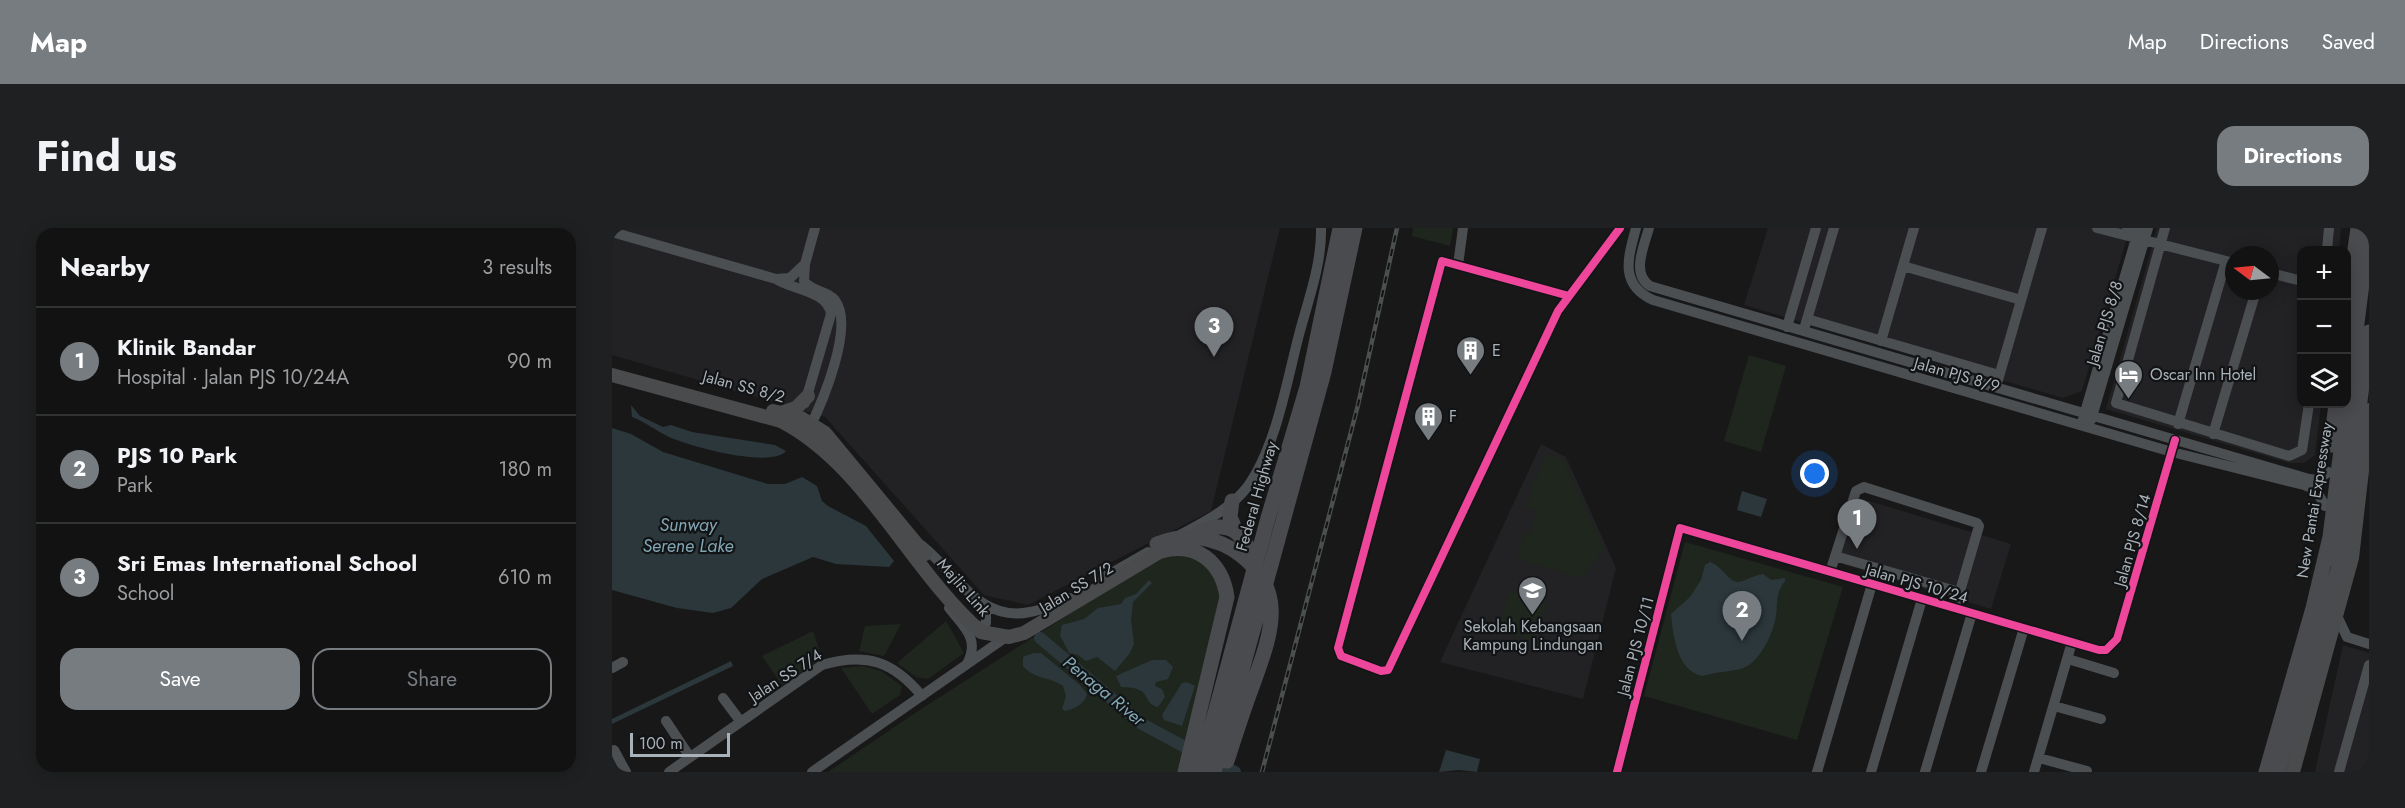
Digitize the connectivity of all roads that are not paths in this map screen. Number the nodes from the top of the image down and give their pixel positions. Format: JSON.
{"nodes":[{"id":1,"x":815,"y":228,"type":"edge"},
{"id":2,"x":1320,"y":228,"type":"edge"},
{"id":3,"x":1340,"y":228,"type":"edge"},
{"id":4,"x":1355,"y":228,"type":"edge"},
{"id":5,"x":1464,"y":228,"type":"edge"},
{"id":6,"x":1620,"y":228,"type":"edge"},
{"id":7,"x":1636,"y":228,"type":"edge"},
{"id":8,"x":1649,"y":228,"type":"edge"},
{"id":9,"x":1815,"y":228,"type":"edge"},
{"id":10,"x":1833,"y":228,"type":"edge"},
{"id":11,"x":1914,"y":228,"type":"edge"},
{"id":12,"x":2042,"y":228,"type":"edge"},
{"id":13,"x":2097,"y":228,"type":"edge"},
{"id":14,"x":2127,"y":228,"type":"edge"},
{"id":15,"x":2165,"y":228,"type":"edge"},
{"id":16,"x":2329,"y":228,"type":"edge"},
{"id":17,"x":2358,"y":228,"type":"edge"},
{"id":18,"x":2369,"y":228,"type":"edge"},
{"id":19,"x":612,"y":232,"type":"edge"},
{"id":20,"x":2146,"y":236,"type":"edge"},
{"id":21,"x":2327,"y":246,"type":"edge"},
{"id":22,"x":2225,"y":260,"type":"edge"},
{"id":23,"x":805,"y":264,"type":"junction"},
{"id":24,"x":1458,"y":265,"type":"junction"},
{"id":25,"x":1903,"y":266,"type":"junction"},
{"id":26,"x":2279,"y":275,"type":"edge"},
{"id":27,"x":2225,"y":278,"type":"edge"},
{"id":28,"x":776,"y":279,"type":"junction"},
{"id":29,"x":1642,"y":279,"type":"junction"},
{"id":30,"x":2297,"y":280,"type":"edge"},
{"id":31,"x":1639,"y":292,"type":"junction"},
{"id":32,"x":1569,"y":296,"type":"junction"},
{"id":33,"x":2021,"y":300,"type":"junction"},
{"id":34,"x":2253,"y":300,"type":"edge"},
{"id":35,"x":2347,"y":300,"type":"edge"},
{"id":36,"x":1733,"y":310,"type":"junction"},
{"id":37,"x":1807,"y":319,"type":"junction"},
{"id":38,"x":1730,"y":323,"type":"junction"},
{"id":39,"x":1787,"y":327,"type":"junction"},
{"id":40,"x":1803,"y":331,"type":"junction"},
{"id":41,"x":2369,"y":332,"type":"edge"},
{"id":42,"x":1881,"y":341,"type":"junction"},
{"id":43,"x":612,"y":367,"type":"edge"},
{"id":44,"x":612,"y":375,"type":"edge"},
{"id":45,"x":1999,"y":375,"type":"junction"},
{"id":46,"x":1996,"y":387,"type":"junction"},
{"id":47,"x":808,"y":396,"type":"junction"},
{"id":48,"x":2308,"y":408,"type":"edge"},
{"id":49,"x":2336,"y":408,"type":"edge"},
{"id":50,"x":2089,"y":414,"type":"junction"},
{"id":51,"x":2369,"y":416,"type":"edge"},
{"id":52,"x":781,"y":417,"type":"junction"},
{"id":53,"x":2178,"y":424,"type":"junction"},
{"id":54,"x":804,"y":426,"type":"junction"},
{"id":55,"x":2085,"y":426,"type":"junction"},
{"id":56,"x":2199,"y":430,"type":"junction"},
{"id":57,"x":2213,"y":434,"type":"junction"},
{"id":58,"x":2175,"y":440,"type":"junction"},
{"id":59,"x":2196,"y":446,"type":"junction"},
{"id":60,"x":2172,"y":452,"type":"junction"},
{"id":61,"x":837,"y":464,"type":"junction"},
{"id":62,"x":2328,"y":472,"type":"junction"},
{"id":63,"x":2369,"y":482,"type":"edge"},
{"id":64,"x":1232,"y":501,"type":"junction"},
{"id":65,"x":2360,"y":503,"type":"junction"},
{"id":66,"x":2325,"y":506,"type":"junction"},
{"id":67,"x":1680,"y":528,"type":"joint"},
{"id":68,"x":1236,"y":531,"type":"junction"},
{"id":69,"x":1198,"y":532,"type":"joint"},
{"id":70,"x":908,"y":541,"type":"junction"},
{"id":71,"x":2336,"y":541,"type":"junction"},
{"id":72,"x":1159,"y":547,"type":"junction"},
{"id":73,"x":1835,"y":556,"type":"junction"},
{"id":74,"x":1256,"y":563,"type":"junction"},
{"id":75,"x":1830,"y":572,"type":"junction"},
{"id":76,"x":2349,"y":575,"type":"junction"},
{"id":77,"x":1872,"y":584,"type":"junction"},
{"id":78,"x":1959,"y":592,"type":"junction"},
{"id":79,"x":1070,"y":598,"type":"junction"},
{"id":80,"x":1922,"y":599,"type":"junction"},
{"id":81,"x":980,"y":603,"type":"junction"},
{"id":82,"x":1955,"y":608,"type":"junction"},
{"id":83,"x":953,"y":613,"type":"junction"},
{"id":84,"x":1972,"y":613,"type":"junction"},
{"id":85,"x":2338,"y":618,"type":"junction"},
{"id":86,"x":2024,"y":628,"type":"junction"},
{"id":87,"x":2072,"y":642,"type":"junction"},
{"id":88,"x":2369,"y":644,"type":"edge"},
{"id":89,"x":2112,"y":647,"type":"joint"},
{"id":90,"x":2068,"y":659,"type":"junction"},
{"id":91,"x":623,"y":662,"type":"dead end"},
{"id":92,"x":967,"y":665,"type":"junction"},
{"id":93,"x":2369,"y":665,"type":"edge"},
{"id":94,"x":612,"y":668,"type":"edge"},
{"id":95,"x":2114,"y":673,"type":"dead end"},
{"id":96,"x":922,"y":696,"type":"junction"},
{"id":97,"x":723,"y":698,"type":"dead end"},
{"id":98,"x":2054,"y":706,"type":"junction"},
{"id":99,"x":2101,"y":719,"type":"dead end"},
{"id":100,"x":666,"y":722,"type":"dead end"},
{"id":101,"x":741,"y":722,"type":"junction"},
{"id":102,"x":614,"y":750,"type":"dead end"},
{"id":103,"x":690,"y":757,"type":"junction"},
{"id":104,"x":2039,"y":758,"type":"junction"},
{"id":105,"x":2087,"y":771,"type":"edge"},
{"id":106,"x":626,"y":772,"type":"edge"},
{"id":107,"x":669,"y":772,"type":"edge"},
{"id":108,"x":812,"y":772,"type":"edge"},
{"id":109,"x":1185,"y":772,"type":"edge"},
{"id":110,"x":1199,"y":772,"type":"edge"},
{"id":111,"x":1214,"y":772,"type":"edge"},
{"id":112,"x":1223,"y":772,"type":"edge"},
{"id":113,"x":1617,"y":772,"type":"edge"},
{"id":114,"x":1817,"y":772,"type":"edge"},
{"id":115,"x":1871,"y":772,"type":"edge"},
{"id":116,"x":1925,"y":772,"type":"edge"},
{"id":117,"x":1981,"y":772,"type":"edge"},
{"id":118,"x":2034,"y":772,"type":"edge"},
{"id":119,"x":2266,"y":772,"type":"edge"},
{"id":120,"x":2278,"y":772,"type":"edge"},
{"id":121,"x":2293,"y":772,"type":"edge"},
{"id":122,"x":2339,"y":772,"type":"edge"}],
"edges":[{"from":1,"to":23,"type":"street"},
{"from":2,"to":64,"type":"street","name":"Jalan SS 7/2"},
{"from":3,"to":74,"type":"highway","name":"Federal Highway"},
{"from":4,"to":111,"type":"highway","name":"Federal Highway"},
{"from":5,"to":24,"type":"street"},
{"from":6,"to":32,"type":"street"},
{"from":7,"to":31,"type":"street"},
{"from":8,"to":29,"type":"street"},
{"from":9,"to":39,"type":"street"},
{"from":10,"to":37,"type":"street"},
{"from":11,"to":25,"type":"street"},
{"from":12,"to":33,"type":"street"},
{"from":13,"to":20,"type":"street"},
{"from":14,"to":20,"type":"street"},
{"from":15,"to":20,"type":"street"},
{"from":16,"to":21,"type":"street"},
{"from":17,"to":35,"type":"highway"},
{"from":18,"to":71,"type":"highway","name":"New Pantai Expressway"},
{"from":19,"to":28,"type":"street"},
{"from":20,"to":22,"type":"street"},
{"from":20,"to":50,"type":"street","name":"Jalan PJS 8/8"},
{"from":20,"to":53,"type":"street"},
{"from":23,"to":28,"type":"street"},
{"from":23,"to":54,"type":"street"},
{"from":24,"to":32,"type":"street"},
{"from":24,"to":32,"type":"street"},
{"from":25,"to":33,"type":"street"},
{"from":25,"to":42,"type":"street"},
{"from":26,"to":30,"type":"street"},
{"from":27,"to":53,"type":"street"},
{"from":28,"to":47,"type":"street","name":"Jalan SS 8/2"},
{"from":29,"to":31,"type":"street"},
{"from":29,"to":36,"type":"street","name":"Jalan PJS 8/9"},
{"from":31,"to":38,"type":"street","name":"Jalan PJS 8/9"},
{"from":33,"to":45,"type":"street"},
{"from":34,"to":57,"type":"street"},
{"from":36,"to":38,"type":"street"},
{"from":36,"to":39,"type":"street","name":"Jalan PJS 8/9"},
{"from":37,"to":40,"type":"street"},
{"from":37,"to":42,"type":"street"},
{"from":38,"to":55,"type":"street","name":"Jalan PJS 8/9"},
{"from":39,"to":40,"type":"street","name":"Jalan PJS 8/9"},
{"from":40,"to":46,"type":"street","name":"Jalan PJS 8/9"},
{"from":41,"to":71,"type":"highway","name":"New Pantai Expressway"},
{"from":42,"to":45,"type":"street"},
{"from":43,"to":52,"type":"main road","name":"Jalan SS 8/2"},
{"from":44,"to":52,"type":"main road","name":"Jalan SS 8/2"},
{"from":45,"to":46,"type":"street"},
{"from":46,"to":50,"type":"street","name":"Jalan PJS 8/9"},
{"from":47,"to":52,"type":"main road"},
{"from":47,"to":54,"type":"street","name":"Jalan SS 8/2"},
{"from":48,"to":57,"type":"street"},
{"from":49,"to":62,"type":"highway"},
{"from":50,"to":55,"type":"street","name":"Jalan PJS 8/8"},
{"from":50,"to":58,"type":"street","name":"Jalan PJS 8/9"},
{"from":51,"to":65,"type":"main road"},
{"from":52,"to":54,"type":"main road","name":"Jalan SS 8/2"},
{"from":53,"to":56,"type":"street"},
{"from":54,"to":61,"type":"main road","name":"Majlis Link"},
{"from":54,"to":70,"type":"main road","name":"Majlis Link"},
{"from":55,"to":60,"type":"street","name":"Jalan PJS 8/9"},
{"from":56,"to":57,"type":"street"},
{"from":56,"to":59,"type":"street"},
{"from":58,"to":59,"type":"street","name":"Jalan PJS 8/9"},
{"from":58,"to":60,"type":"street","name":"Jalan PJS 8/14"},
{"from":59,"to":62,"type":"street","name":"Jalan PJS 8/9"},
{"from":60,"to":66,"type":"street","name":"Jalan PJS 8/9"},
{"from":60,"to":89,"type":"street","name":"Jalan PJS 8/14"},
{"from":61,"to":70,"type":"main road","name":"Majlis Link"},
{"from":61,"to":83,"type":"street"},
{"from":62,"to":66,"type":"highway"},
{"from":63,"to":65,"type":"main road"},
{"from":64,"to":68,"type":"highway"},
{"from":64,"to":79,"type":"street","name":"Jalan SS 7/2"},
{"from":65,"to":76,"type":"main road"},
{"from":66,"to":71,"type":"highway"},
{"from":67,"to":75,"type":"street","name":"Jalan PJS 10/24"},
{"from":67,"to":113,"type":"street","name":"Jalan PJS 10/11"},
{"from":68,"to":69,"type":"highway"},
{"from":68,"to":74,"type":"highway"},
{"from":69,"to":92,"type":"street","name":"Jalan SS 7/2"},
{"from":70,"to":72,"type":"main road","name":"Majlis Link"},
{"from":70,"to":81,"type":"street"},
{"from":71,"to":76,"type":"highway"},
{"from":71,"to":119,"type":"highway","name":"New Pantai Expressway"},
{"from":71,"to":120,"type":"highway","name":"New Pantai Expressway"},
{"from":72,"to":109,"type":"highway"},
{"from":72,"to":112,"type":"highway"},
{"from":73,"to":75,"type":"street"},
{"from":73,"to":78,"type":"street"},
{"from":73,"to":78,"type":"street"},
{"from":74,"to":110,"type":"highway","name":"Federal Highway"},
{"from":75,"to":77,"type":"street","name":"Jalan PJS 10/24"},
{"from":76,"to":85,"type":"main road"},
{"from":77,"to":80,"type":"street","name":"Jalan PJS 10/24"},
{"from":77,"to":114,"type":"street"},
{"from":78,"to":82,"type":"street"},
{"from":79,"to":81,"type":"street"},
{"from":79,"to":92,"type":"street","name":"Jalan SS 7/2"},
{"from":80,"to":82,"type":"street","name":"Jalan PJS 10/24"},
{"from":80,"to":115,"type":"street"},
{"from":81,"to":83,"type":"street"},
{"from":82,"to":84,"type":"street","name":"Jalan PJS 10/24"},
{"from":83,"to":92,"type":"street"},
{"from":84,"to":86,"type":"street","name":"Jalan PJS 10/24"},
{"from":84,"to":116,"type":"street"},
{"from":85,"to":88,"type":"street"},
{"from":85,"to":121,"type":"main road"},
{"from":86,"to":87,"type":"street","name":"Jalan PJS 10/24"},
{"from":86,"to":117,"type":"street"},
{"from":87,"to":89,"type":"street","name":"Jalan PJS 10/24"},
{"from":87,"to":90,"type":"street"},
{"from":90,"to":95,"type":"street"},
{"from":90,"to":98,"type":"street"},
{"from":91,"to":94,"type":"street"},
{"from":92,"to":96,"type":"street","name":"Jalan SS 7/2"},
{"from":93,"to":122,"type":"street"},
{"from":96,"to":101,"type":"street","name":"Jalan SS 7/4"},
{"from":96,"to":108,"type":"street","name":"Jalan SS 7/2"},
{"from":97,"to":101,"type":"street"},
{"from":98,"to":99,"type":"street"},
{"from":98,"to":104,"type":"street"},
{"from":100,"to":103,"type":"street"},
{"from":101,"to":103,"type":"street","name":"Jalan SS 7/4"},
{"from":102,"to":106,"type":"street"},
{"from":103,"to":107,"type":"street","name":"Jalan SS 7/4"},
{"from":104,"to":105,"type":"street"},
{"from":104,"to":118,"type":"street"}]}
